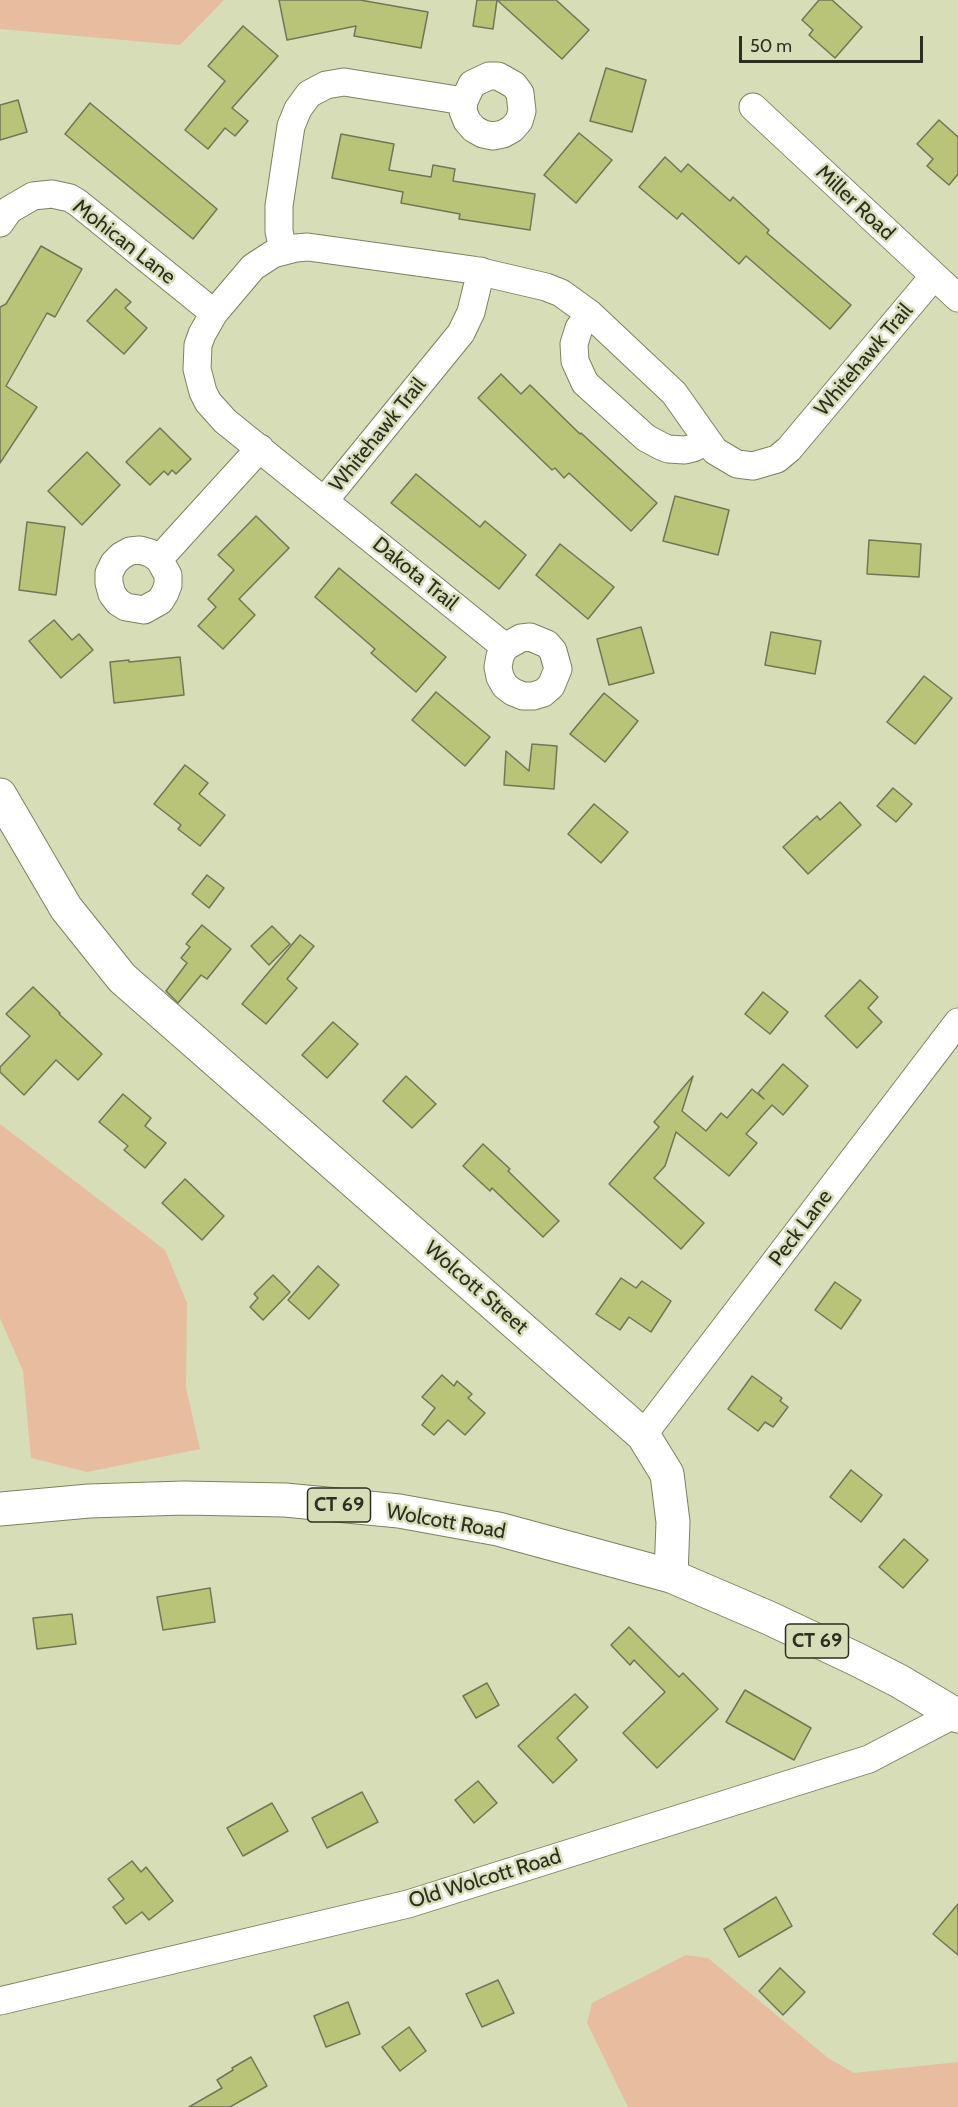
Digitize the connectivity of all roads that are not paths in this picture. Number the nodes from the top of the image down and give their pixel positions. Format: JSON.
{"nodes":[{"id":1,"x":464,"y":101,"type":"dead end"},
{"id":2,"x":753,"y":107,"type":"dead end"},
{"id":3,"x":0,"y":223,"type":"edge"},
{"id":4,"x":284,"y":250,"type":"junction"},
{"id":5,"x":481,"y":271,"type":"junction"},
{"id":6,"x":934,"y":276,"type":"junction"},
{"id":7,"x":958,"y":298,"type":"edge"},
{"id":8,"x":214,"y":313,"type":"junction"},
{"id":9,"x":590,"y":314,"type":"junction"},
{"id":10,"x":707,"y":441,"type":"junction"},
{"id":11,"x":260,"y":448,"type":"junction"},
{"id":12,"x":324,"y":501,"type":"junction"},
{"id":13,"x":159,"y":559,"type":"dead end"},
{"id":14,"x":505,"y":647,"type":"dead end"},
{"id":15,"x":0,"y":795,"type":"edge"},
{"id":16,"x":958,"y":1022,"type":"edge"},
{"id":17,"x":643,"y":1435,"type":"junction"},
{"id":18,"x":0,"y":1509,"type":"edge"},
{"id":19,"x":671,"y":1576,"type":"junction"},
{"id":20,"x":956,"y":1715,"type":"edge"},
{"id":21,"x":0,"y":2001,"type":"edge"}],
"edges":[{"from":1,"to":4,"type":"street"},
{"from":2,"to":6,"type":"street","name":"Miller Road"},
{"from":3,"to":8,"type":"street","name":"Mohican Lane"},
{"from":4,"to":5,"type":"street","name":"Whitehawk Trail"},
{"from":4,"to":8,"type":"street","name":"Whitehawk Trail"},
{"from":5,"to":9,"type":"street","name":"Whitehawk Trail"},
{"from":5,"to":12,"type":"street","name":"Whitehawk Trail"},
{"from":6,"to":7,"type":"street","name":"Miller Road"},
{"from":6,"to":10,"type":"street","name":"Whitehawk Trail"},
{"from":8,"to":11,"type":"street","name":"Whitehawk Trail"},
{"from":9,"to":10,"type":"street","name":"Whitehawk Trail"},
{"from":9,"to":10,"type":"street"},
{"from":11,"to":12,"type":"street","name":"Whitehawk Trail"},
{"from":11,"to":13,"type":"street"},
{"from":12,"to":14,"type":"street","name":"Dakota Trail"},
{"from":15,"to":17,"type":"main road","name":"Wolcott Street"},
{"from":16,"to":17,"type":"street","name":"Peck Lane"},
{"from":17,"to":19,"type":"main road","name":"Wolcott Street"},
{"from":18,"to":19,"type":"main road","name":"Wolcott Road","number":"CT 69"},
{"from":19,"to":20,"type":"main road","number":"CT 69"},
{"from":20,"to":21,"type":"street","name":"Old Wolcott Road"}]}
